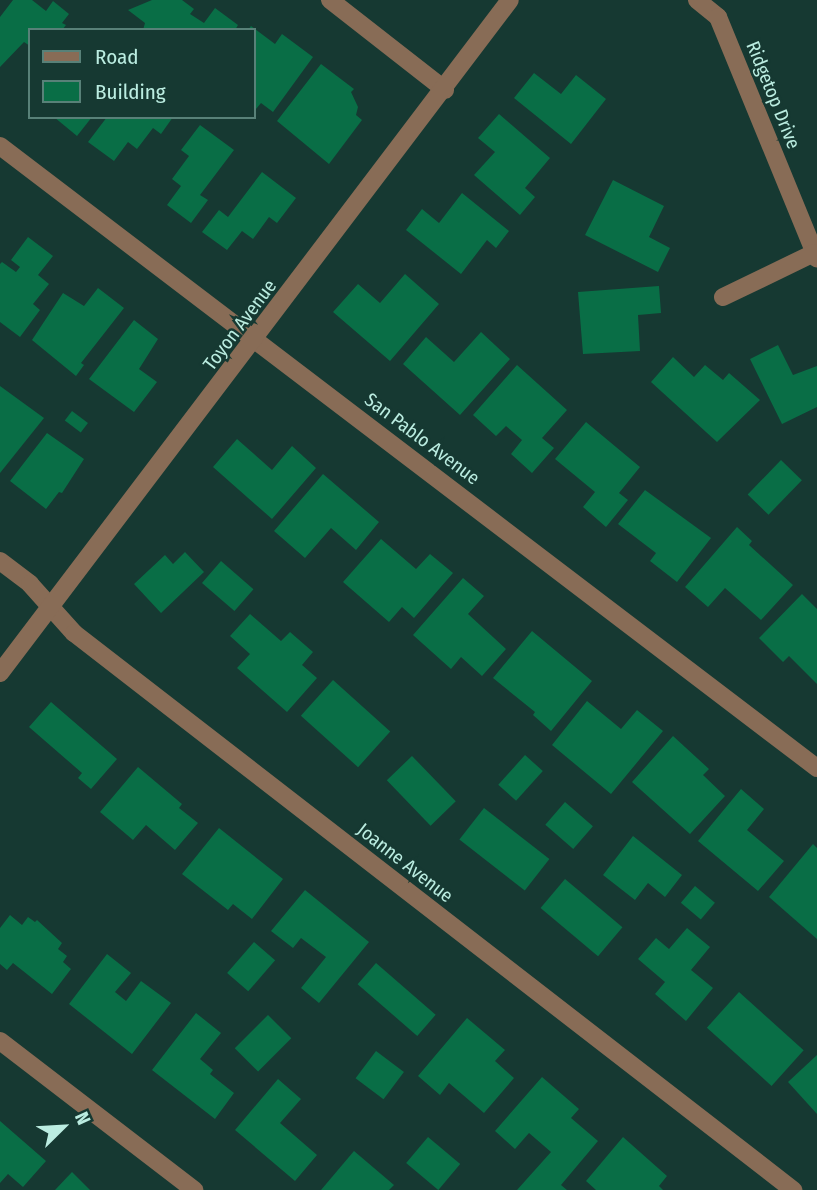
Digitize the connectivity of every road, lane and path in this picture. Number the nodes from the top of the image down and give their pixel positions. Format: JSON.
{"nodes":[{"id":1,"x":330,"y":0,"type":"edge"},
{"id":2,"x":510,"y":0,"type":"edge"},
{"id":3,"x":697,"y":0,"type":"edge"},
{"id":4,"x":445,"y":90,"type":"junction"},
{"id":5,"x":0,"y":146,"type":"edge"},
{"id":6,"x":815,"y":255,"type":"edge"},
{"id":7,"x":723,"y":297,"type":"dead end"},
{"id":8,"x":256,"y":338,"type":"junction"},
{"id":9,"x":0,"y":561,"type":"edge"},
{"id":10,"x":50,"y":607,"type":"junction"},
{"id":11,"x":0,"y":673,"type":"edge"},
{"id":12,"x":817,"y":768,"type":"edge"},
{"id":13,"x":0,"y":1041,"type":"edge"},
{"id":14,"x":194,"y":1190,"type":"edge"},
{"id":15,"x":793,"y":1190,"type":"edge"}],
"edges":[{"from":1,"to":4,"type":"street"},
{"from":2,"to":4,"type":"street","name":"Toyon Avenue"},
{"from":3,"to":6,"type":"street","name":"Ridgetop Drive"},
{"from":4,"to":8,"type":"street","name":"Toyon Avenue"},
{"from":5,"to":8,"type":"street","name":"San Pablo Avenue"},
{"from":6,"to":7,"type":"street","name":"Ridgetop Drive"},
{"from":8,"to":10,"type":"street","name":"Toyon Avenue"},
{"from":8,"to":12,"type":"street","name":"San Pablo Avenue"},
{"from":9,"to":10,"type":"street","name":"Joanne Avenue"},
{"from":10,"to":11,"type":"street","name":"Toyon Avenue"},
{"from":10,"to":15,"type":"street","name":"Joanne Avenue"},
{"from":13,"to":14,"type":"street"}]}
